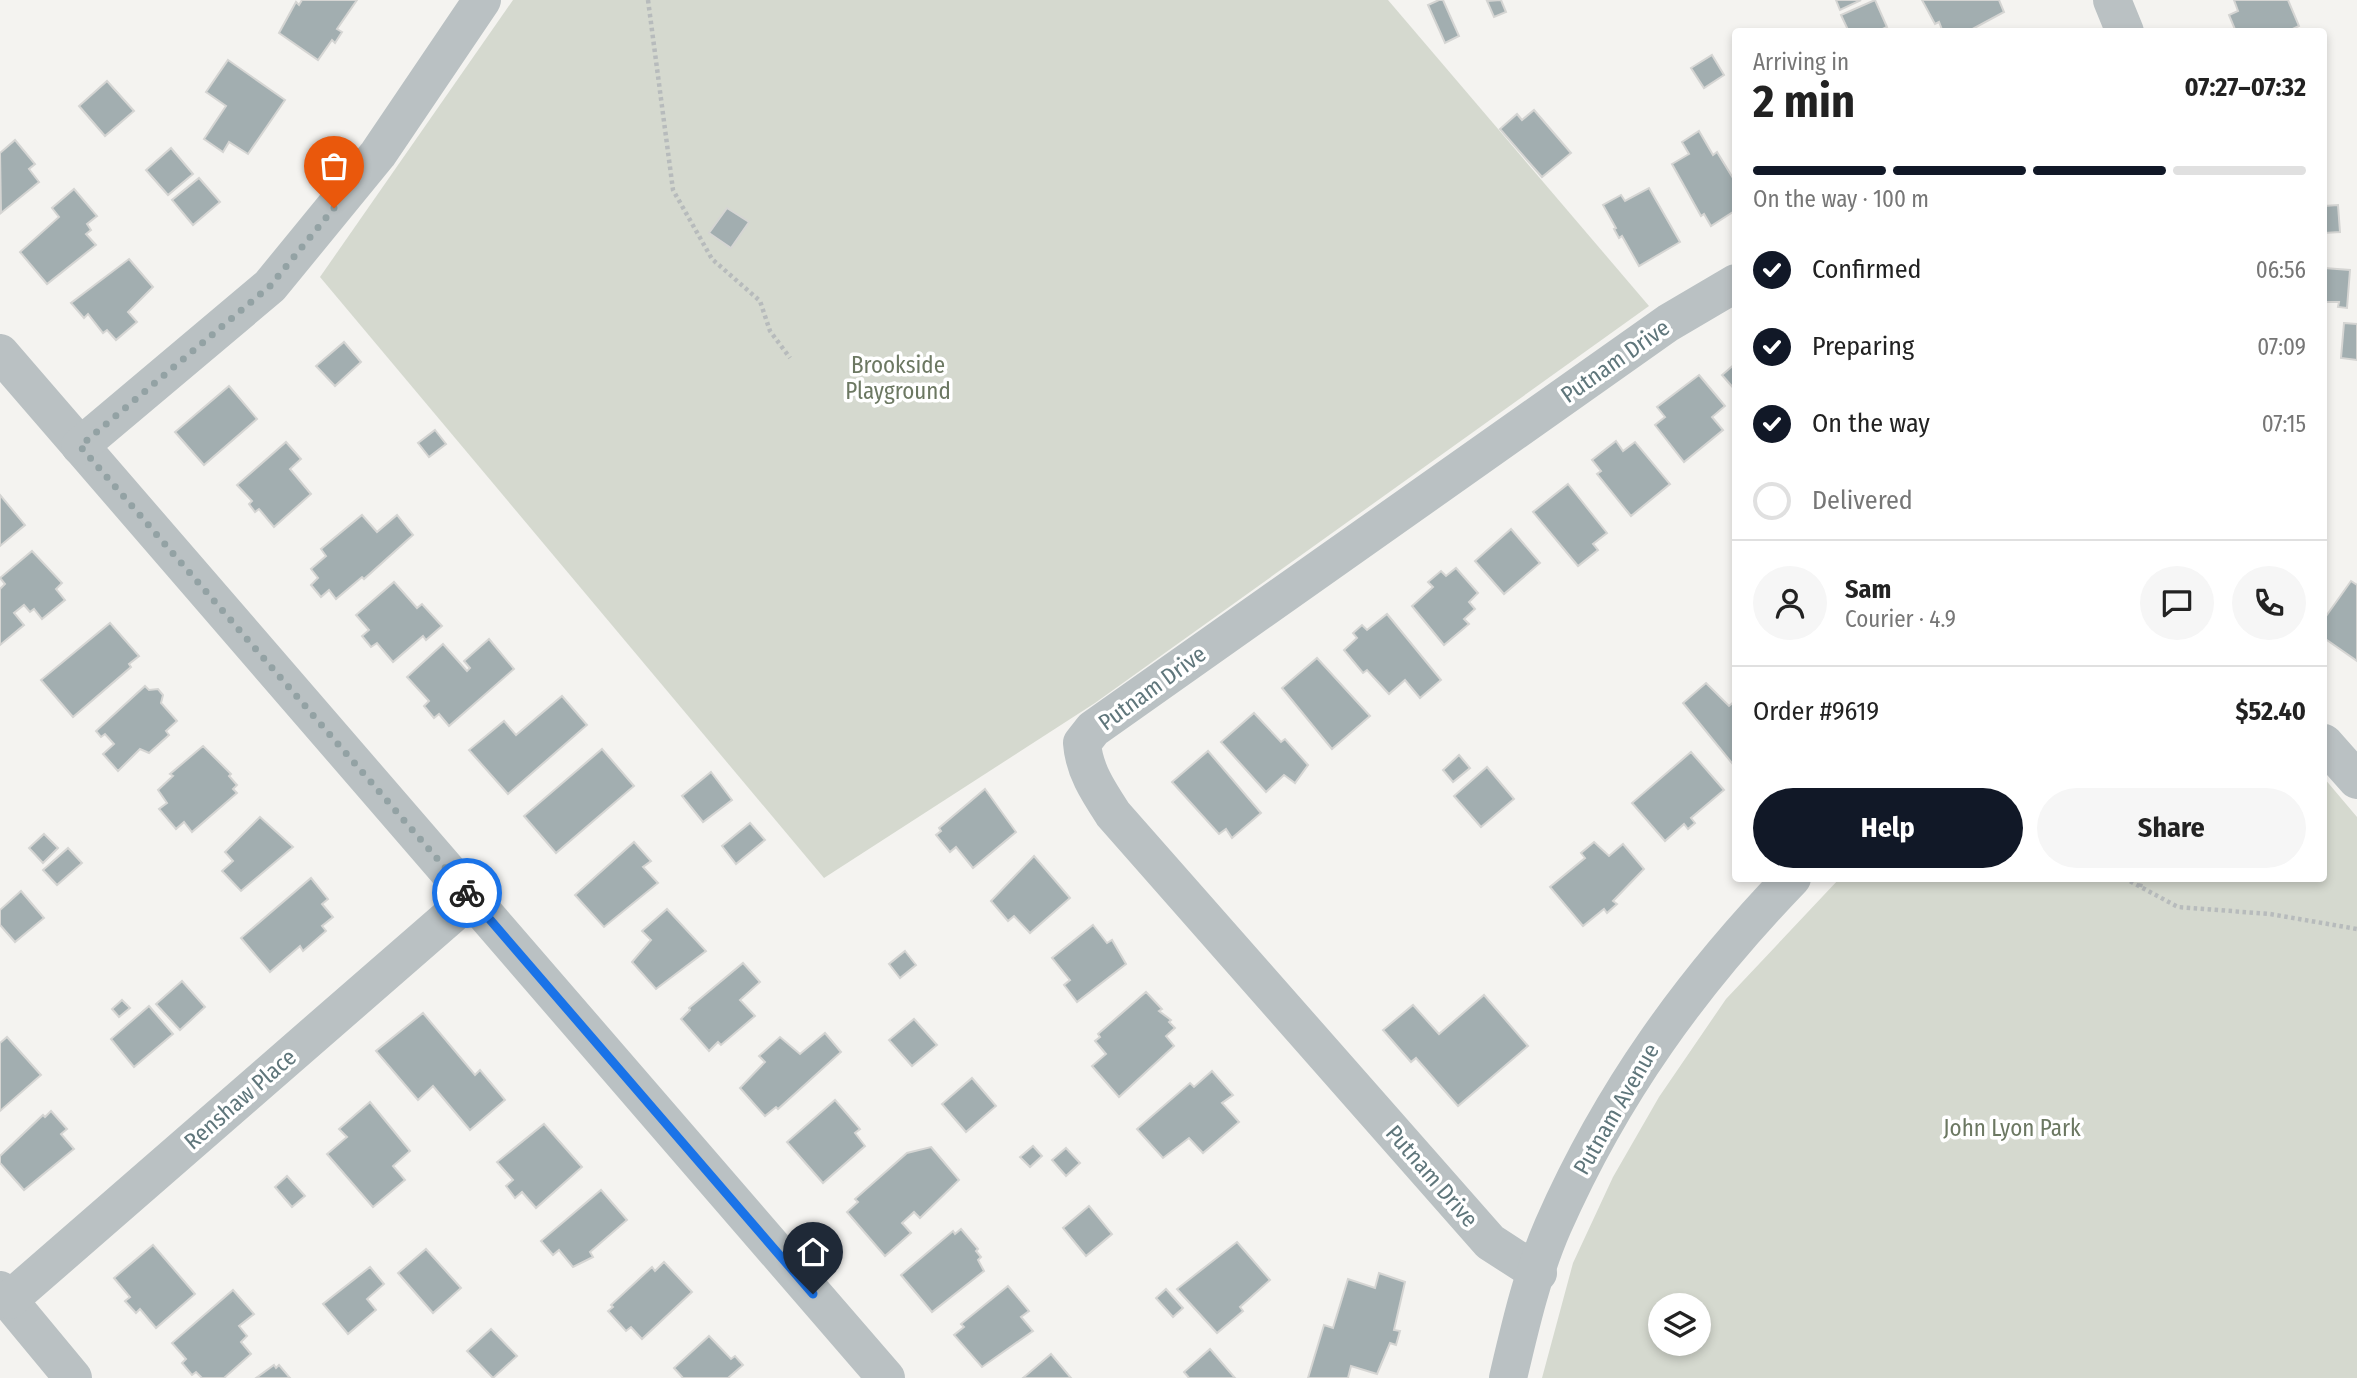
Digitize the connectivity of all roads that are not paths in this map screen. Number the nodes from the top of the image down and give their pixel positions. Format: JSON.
{"nodes":[{"id":1,"x":482,"y":0,"type":"edge"},
{"id":2,"x":2112,"y":0,"type":"edge"},
{"id":3,"x":2123,"y":28,"type":"edge"},
{"id":4,"x":1732,"y":285,"type":"edge"},
{"id":5,"x":0,"y":354,"type":"edge"},
{"id":6,"x":80,"y":446,"type":"junction"},
{"id":7,"x":2327,"y":746,"type":"edge"},
{"id":8,"x":2357,"y":780,"type":"edge"},
{"id":9,"x":1788,"y":882,"type":"edge"},
{"id":10,"x":471,"y":898,"type":"junction"},
{"id":11,"x":1538,"y":1273,"type":"junction"},
{"id":12,"x":5,"y":1295,"type":"edge"},
{"id":13,"x":74,"y":1378,"type":"edge"},
{"id":14,"x":886,"y":1378,"type":"edge"},
{"id":15,"x":1508,"y":1378,"type":"edge"}],
"edges":[{"from":1,"to":6,"type":"street"},
{"from":2,"to":3,"type":"street"},
{"from":4,"to":11,"type":"street","name":"Putnam Drive"},
{"from":5,"to":6,"type":"street"},
{"from":6,"to":10,"type":"street"},
{"from":7,"to":8,"type":"street"},
{"from":9,"to":11,"type":"street","name":"Putnam Avenue"},
{"from":10,"to":12,"type":"street","name":"Renshaw Place"},
{"from":10,"to":14,"type":"street"},
{"from":11,"to":15,"type":"street","name":"Putnam Avenue"},
{"from":12,"to":13,"type":"street"}]}
